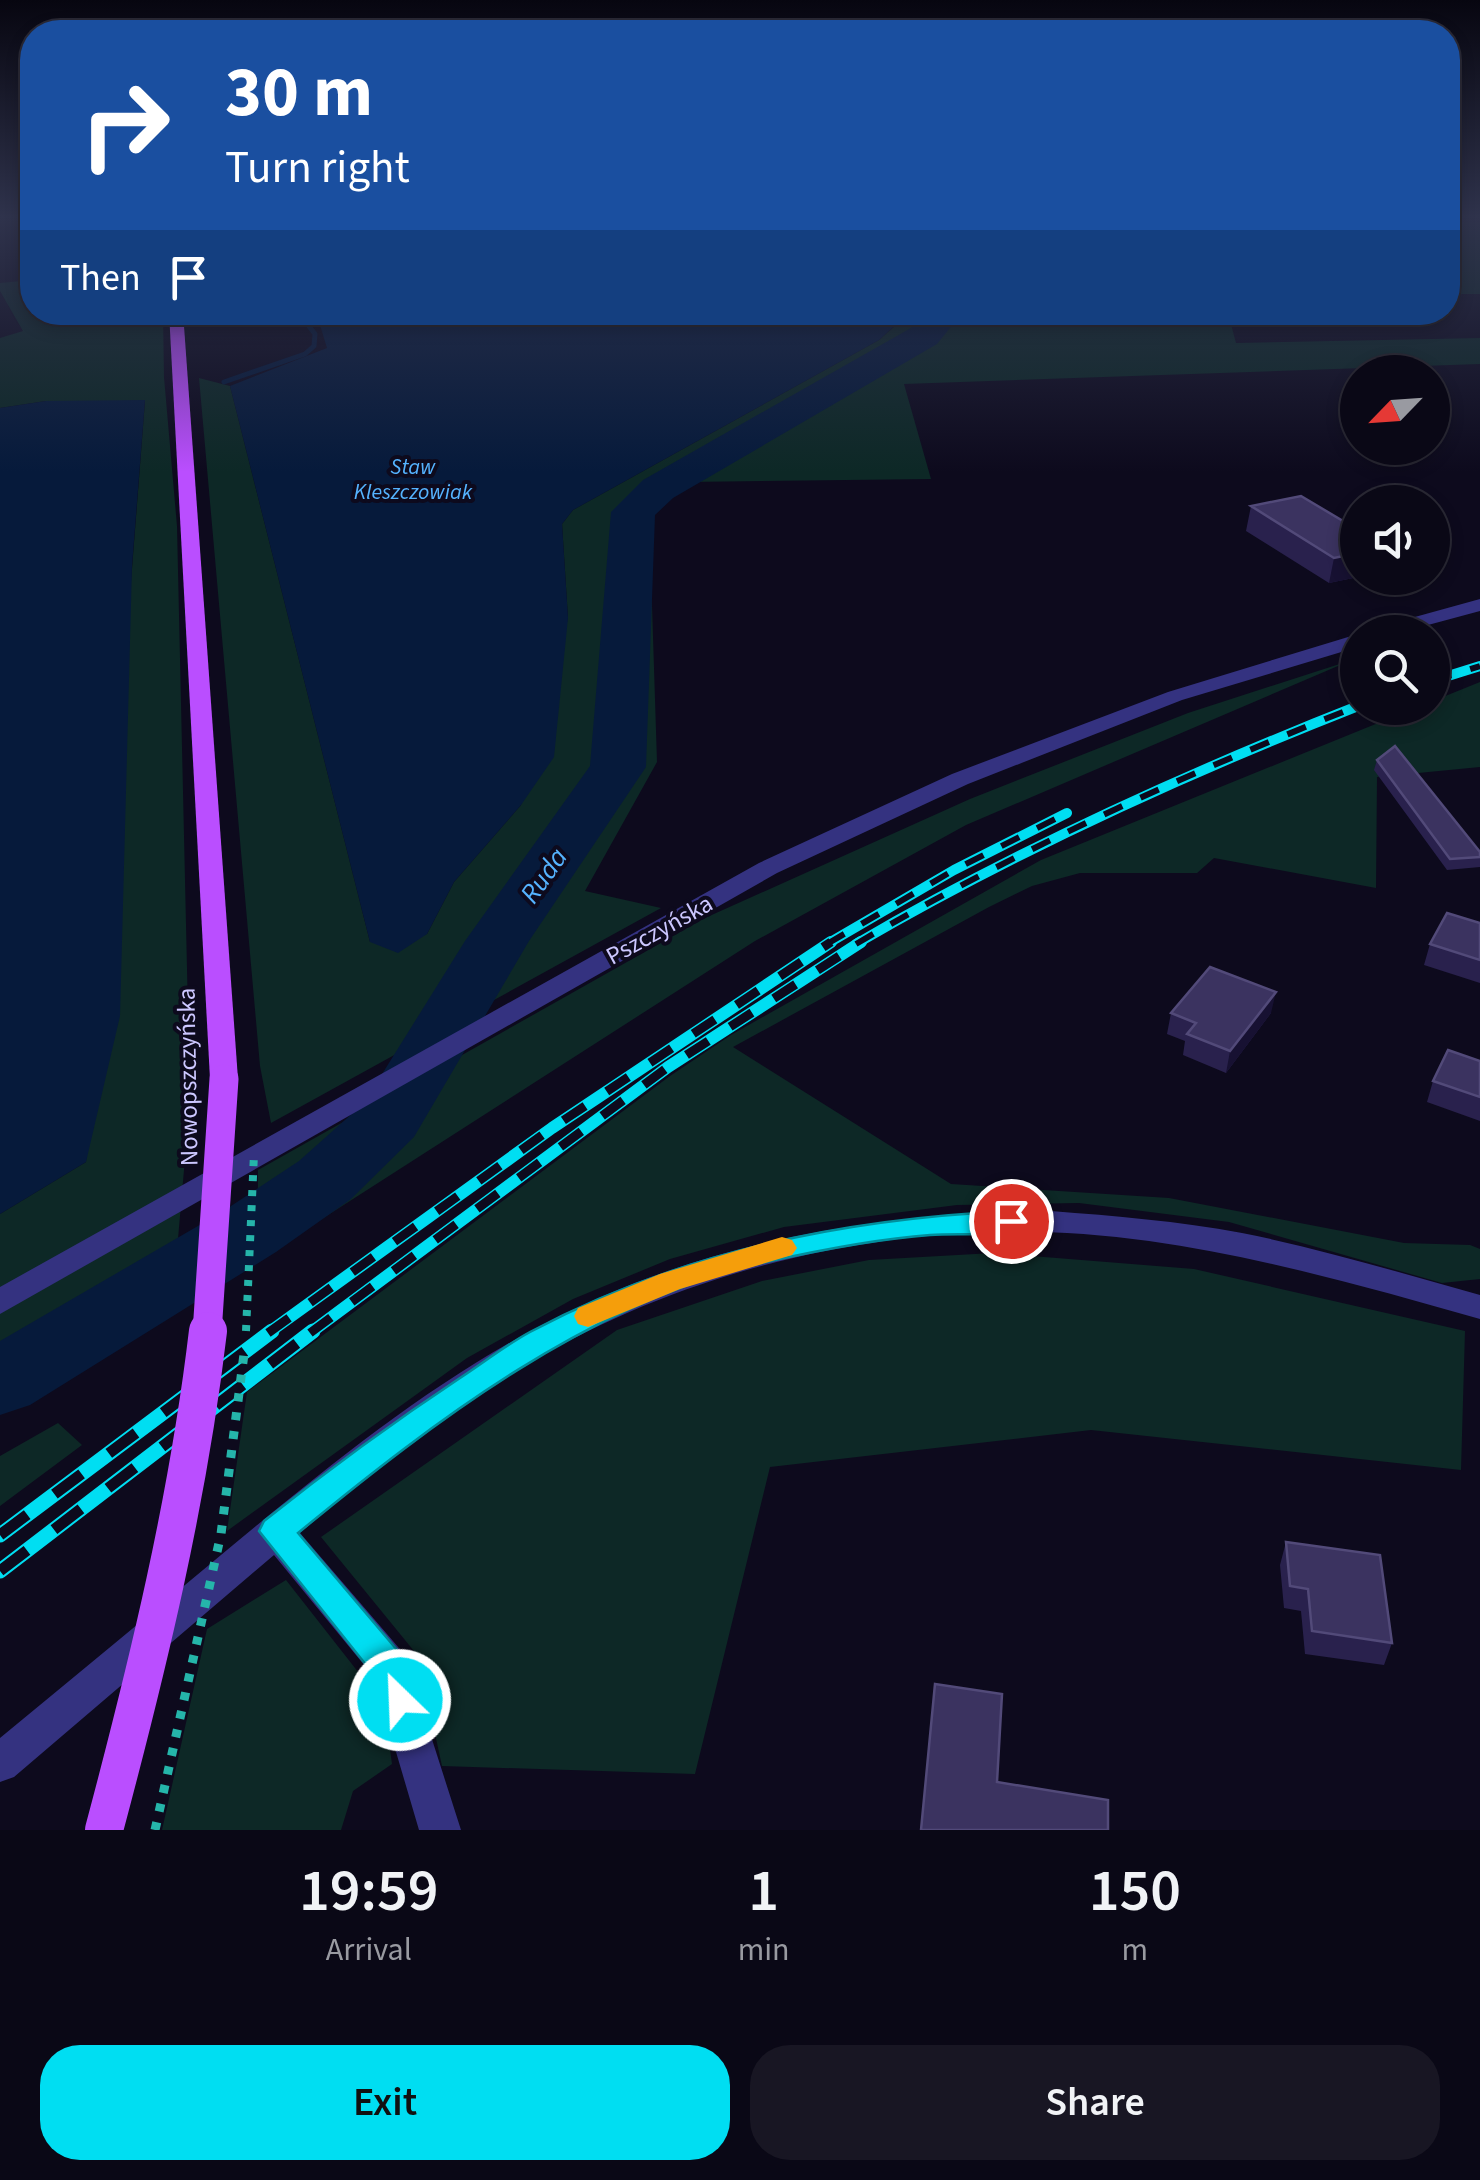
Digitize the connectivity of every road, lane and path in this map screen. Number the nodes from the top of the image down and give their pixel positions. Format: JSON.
{"nodes":[{"id":1,"x":177,"y":325,"type":"edge"},
{"id":2,"x":1480,"y":605,"type":"edge"},
{"id":3,"x":1444,"y":615,"type":"edge"},
{"id":4,"x":1340,"y":646,"type":"edge"},
{"id":5,"x":0,"y":1302,"type":"edge"},
{"id":6,"x":1480,"y":1308,"type":"edge"},
{"id":7,"x":276,"y":1531,"type":"junction"},
{"id":8,"x":0,"y":1763,"type":"edge"},
{"id":9,"x":104,"y":1830,"type":"edge"},
{"id":10,"x":440,"y":1830,"type":"edge"}],
"edges":[{"from":1,"to":9,"type":"main road","name":"Nowopszczyńska","bridge":true},
{"from":2,"to":3,"type":"street"},
{"from":4,"to":5,"type":"street","name":"Pszczyńska"},
{"from":6,"to":7,"type":"street"},
{"from":7,"to":8,"type":"street"},
{"from":7,"to":10,"type":"street"}]}
